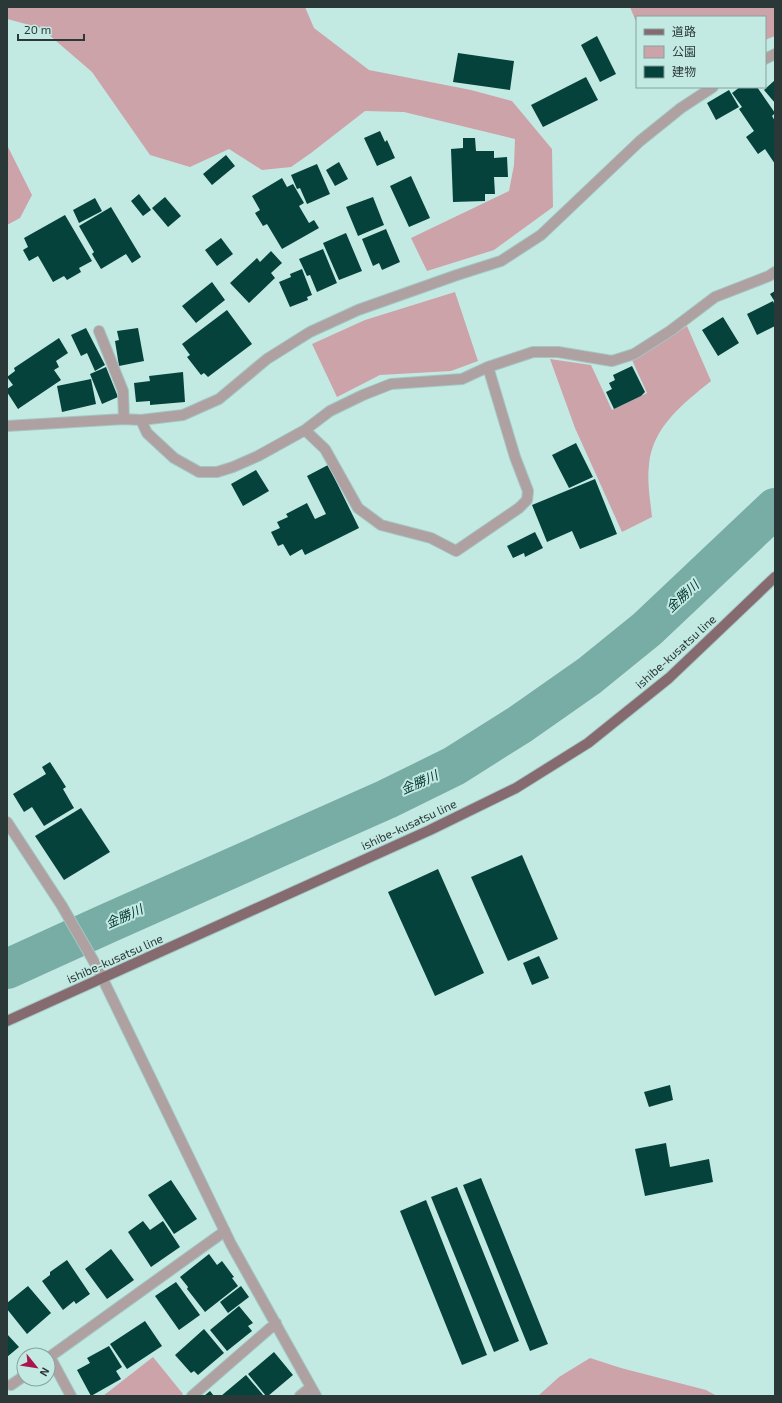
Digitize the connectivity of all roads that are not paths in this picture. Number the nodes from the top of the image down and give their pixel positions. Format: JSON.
{"nodes":[{"id":1,"x":775,"y":54,"type":"edge"},
{"id":2,"x":766,"y":58,"type":"edge"},
{"id":3,"x":711,"y":88,"type":"edge"},
{"id":4,"x":775,"y":272,"type":"edge"},
{"id":5,"x":99,"y":331,"type":"dead end"},
{"id":6,"x":488,"y":367,"type":"junction"},
{"id":7,"x":124,"y":419,"type":"junction"},
{"id":8,"x":141,"y":420,"type":"junction"},
{"id":9,"x":7,"y":426,"type":"edge"},
{"id":10,"x":305,"y":430,"type":"junction"},
{"id":11,"x":775,"y":577,"type":"edge"},
{"id":12,"x":7,"y":822,"type":"edge"},
{"id":13,"x":103,"y":978,"type":"junction"},
{"id":14,"x":7,"y":1021,"type":"edge"},
{"id":15,"x":225,"y":1230,"type":"junction"},
{"id":16,"x":276,"y":1323,"type":"junction"},
{"id":17,"x":56,"y":1352,"type":"edge"},
{"id":18,"x":56,"y":1369,"type":"edge"},
{"id":19,"x":16,"y":1382,"type":"edge"},
{"id":20,"x":11,"y":1385,"type":"dead end"},
{"id":21,"x":311,"y":1387,"type":"junction"},
{"id":22,"x":71,"y":1396,"type":"edge"},
{"id":23,"x":192,"y":1396,"type":"edge"},
{"id":24,"x":300,"y":1396,"type":"edge"},
{"id":25,"x":316,"y":1396,"type":"edge"}],
"edges":[{"from":1,"to":2,"type":"street"},
{"from":3,"to":8,"type":"street"},
{"from":4,"to":6,"type":"street"},
{"from":5,"to":7,"type":"street"},
{"from":6,"to":10,"type":"street"},
{"from":6,"to":10,"type":"street"},
{"from":7,"to":8,"type":"street"},
{"from":7,"to":9,"type":"street"},
{"from":8,"to":10,"type":"street"},
{"from":11,"to":13,"type":"main road","name":"ishibe-kusatsu line"},
{"from":12,"to":13,"type":"street"},
{"from":13,"to":14,"type":"main road","name":"ishibe-kusatsu line"},
{"from":13,"to":15,"type":"street"},
{"from":15,"to":16,"type":"street"},
{"from":15,"to":17,"type":"street"},
{"from":16,"to":21,"type":"street"},
{"from":16,"to":23,"type":"street"},
{"from":18,"to":22,"type":"street"},
{"from":19,"to":20,"type":"street"},
{"from":21,"to":24,"type":"street"},
{"from":21,"to":25,"type":"street"}]}
